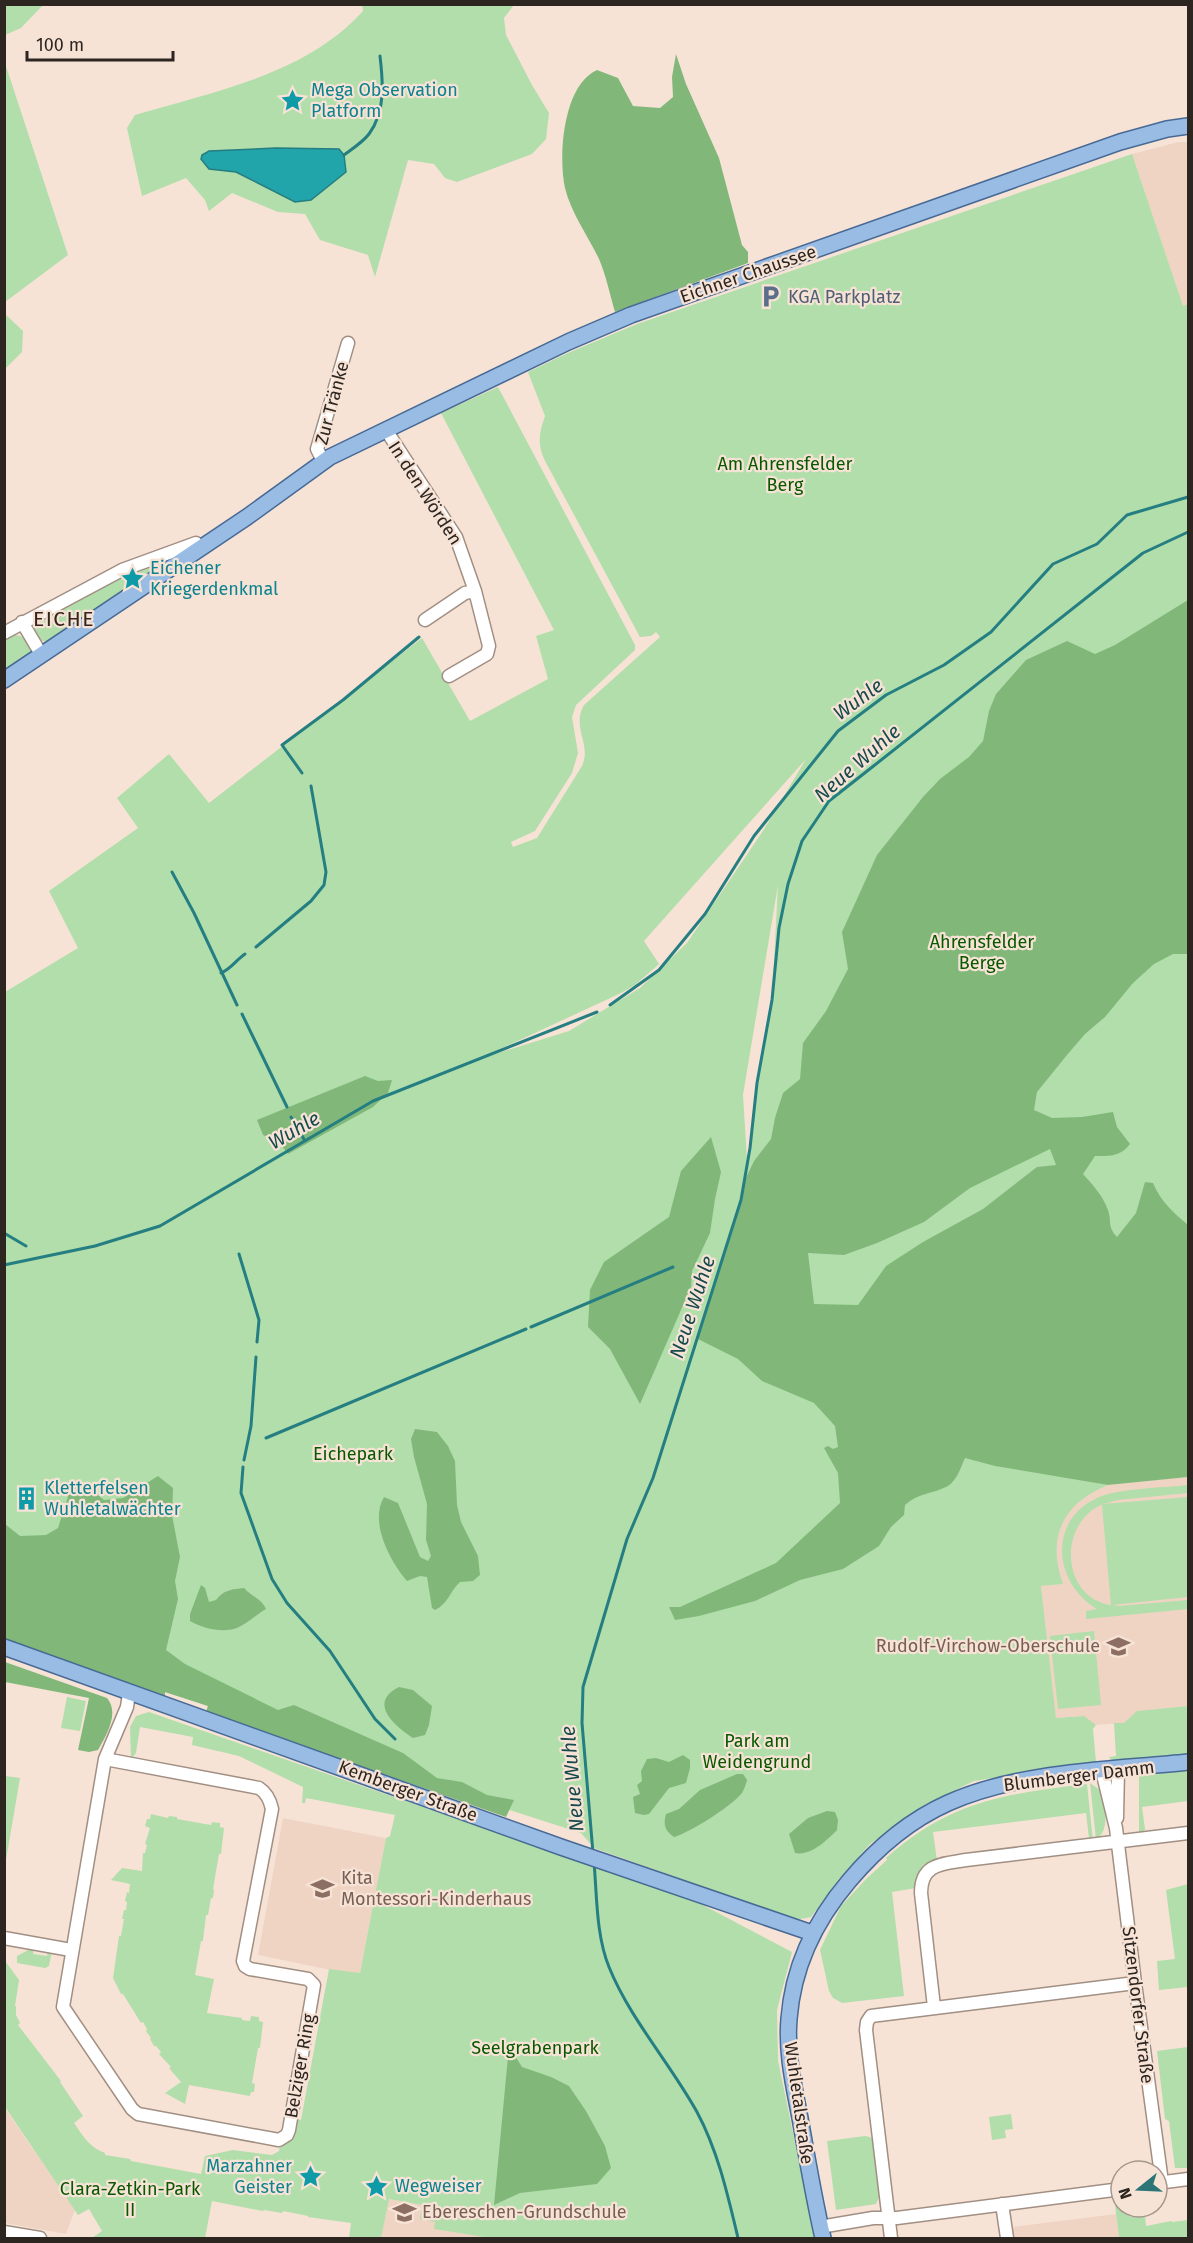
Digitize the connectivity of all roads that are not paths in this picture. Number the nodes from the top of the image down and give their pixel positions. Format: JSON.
{"nodes":[{"id":1,"x":1188,"y":126,"type":"edge"},
{"id":2,"x":348,"y":343,"type":"dead end"},
{"id":3,"x":386,"y":430,"type":"junction"},
{"id":4,"x":323,"y":461,"type":"junction"},
{"id":5,"x":196,"y":543,"type":"dead end"},
{"id":6,"x":475,"y":591,"type":"junction"},
{"id":7,"x":425,"y":620,"type":"dead end"},
{"id":8,"x":22,"y":622,"type":"junction"},
{"id":9,"x":4,"y":633,"type":"edge"},
{"id":10,"x":42,"y":654,"type":"junction"},
{"id":11,"x":449,"y":676,"type":"dead end"},
{"id":12,"x":4,"y":680,"type":"edge"},
{"id":13,"x":4,"y":1647,"type":"edge"},
{"id":14,"x":129,"y":1693,"type":"junction"},
{"id":15,"x":105,"y":1759,"type":"junction"},
{"id":16,"x":1188,"y":1762,"type":"edge"},
{"id":17,"x":1110,"y":1770,"type":"junction"},
{"id":18,"x":1188,"y":1833,"type":"edge"},
{"id":19,"x":1118,"y":1843,"type":"junction"},
{"id":20,"x":812,"y":1933,"type":"junction"},
{"id":21,"x":4,"y":1938,"type":"edge"},
{"id":22,"x":71,"y":1950,"type":"junction"},
{"id":23,"x":1135,"y":1983,"type":"junction"},
{"id":24,"x":934,"y":2007,"type":"junction"},
{"id":25,"x":1157,"y":2159,"type":"edge"},
{"id":26,"x":1188,"y":2179,"type":"edge"},
{"id":27,"x":1169,"y":2182,"type":"edge"},
{"id":28,"x":1109,"y":2191,"type":"edge"},
{"id":29,"x":1002,"y":2204,"type":"junction"},
{"id":30,"x":888,"y":2217,"type":"junction"},
{"id":31,"x":4,"y":2232,"type":"edge"},
{"id":32,"x":821,"y":2233,"type":"edge"},
{"id":33,"x":40,"y":2238,"type":"edge"},
{"id":34,"x":891,"y":2238,"type":"edge"},
{"id":35,"x":1007,"y":2238,"type":"edge"}],
"edges":[{"from":1,"to":3,"type":"main road","name":"Eichner Chaussee"},
{"from":2,"to":4,"type":"street","name":"Zur Tränke"},
{"from":3,"to":4,"type":"main road","name":"Eichner Chaussee"},
{"from":3,"to":6,"type":"street","name":"In den Wörden"},
{"from":4,"to":10,"type":"main road","name":"Eichner Chaussee"},
{"from":5,"to":8,"type":"street"},
{"from":6,"to":7,"type":"street"},
{"from":6,"to":11,"type":"street","name":"In den Wörden"},
{"from":8,"to":9,"type":"street"},
{"from":8,"to":10,"type":"street"},
{"from":10,"to":12,"type":"main road","name":"Eichner Chaussee"},
{"from":13,"to":14,"type":"main road","name":"Kemberger Straße"},
{"from":14,"to":15,"type":"street","name":"Belziger Ring"},
{"from":14,"to":20,"type":"main road","name":"Kemberger Straße"},
{"from":15,"to":22,"type":"street","name":"Belziger Ring"},
{"from":15,"to":22,"type":"street","name":"Belziger Ring"},
{"from":16,"to":17,"type":"main road","name":"Blumberger Damm"},
{"from":17,"to":19,"type":"street","name":"Sitzendorfer Straße"},
{"from":17,"to":20,"type":"main road","name":"Blumberger Damm"},
{"from":18,"to":19,"type":"street"},
{"from":19,"to":23,"type":"street","name":"Sitzendorfer Straße"},
{"from":19,"to":24,"type":"street"},
{"from":20,"to":32,"type":"main road","name":"Wuhletalstraße"},
{"from":21,"to":22,"type":"street"},
{"from":23,"to":24,"type":"street"},
{"from":23,"to":25,"type":"street","name":"Sitzendorfer Straße"},
{"from":24,"to":30,"type":"street"},
{"from":26,"to":27,"type":"street"},
{"from":28,"to":29,"type":"street"},
{"from":29,"to":30,"type":"street"},
{"from":29,"to":35,"type":"street"},
{"from":30,"to":32,"type":"street"},
{"from":30,"to":34,"type":"street"},
{"from":31,"to":33,"type":"street"}]}
